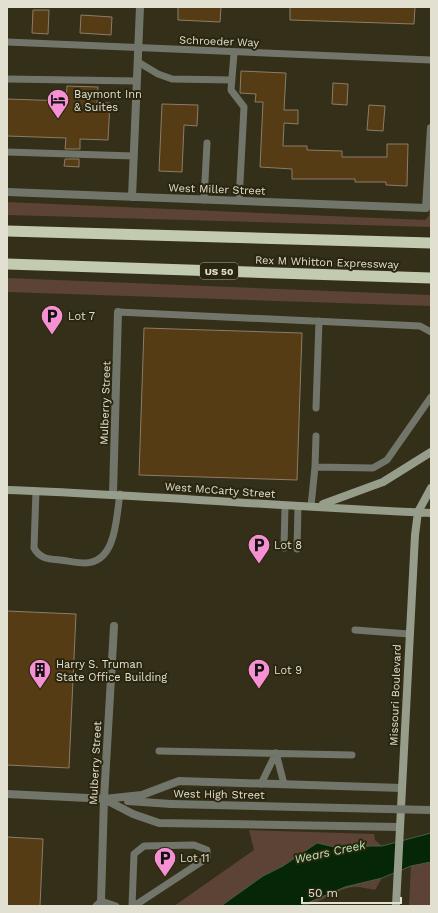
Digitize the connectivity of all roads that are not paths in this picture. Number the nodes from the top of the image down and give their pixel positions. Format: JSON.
{"nodes":[{"id":1,"x":140,"y":7,"type":"edge"},
{"id":2,"x":7,"y":42,"type":"edge"},
{"id":3,"x":139,"y":48,"type":"junction"},
{"id":4,"x":234,"y":53,"type":"junction"},
{"id":5,"x":431,"y":60,"type":"edge"},
{"id":6,"x":138,"y":62,"type":"junction"},
{"id":7,"x":7,"y":78,"type":"edge"},
{"id":8,"x":138,"y":80,"type":"junction"},
{"id":9,"x":232,"y":80,"type":"junction"},
{"id":10,"x":431,"y":128,"type":"edge"},
{"id":11,"x":207,"y":143,"type":"dead end"},
{"id":12,"x":7,"y":152,"type":"edge"},
{"id":13,"x":134,"y":156,"type":"junction"},
{"id":14,"x":7,"y":192,"type":"edge"},
{"id":15,"x":132,"y":197,"type":"junction"},
{"id":16,"x":204,"y":200,"type":"junction"},
{"id":17,"x":239,"y":201,"type":"junction"},
{"id":18,"x":7,"y":231,"type":"edge"},
{"id":19,"x":431,"y":243,"type":"edge"},
{"id":20,"x":7,"y":264,"type":"edge"},
{"id":21,"x":431,"y":278,"type":"edge"},
{"id":22,"x":118,"y":312,"type":"joint"},
{"id":23,"x":319,"y":321,"type":"junction"},
{"id":24,"x":431,"y":332,"type":"edge"},
{"id":25,"x":431,"y":397,"type":"edge"},
{"id":26,"x":316,"y":408,"type":"dead end"},
{"id":27,"x":316,"y":436,"type":"dead end"},
{"id":28,"x":431,"y":452,"type":"edge"},
{"id":29,"x":315,"y":467,"type":"junction"},
{"id":30,"x":431,"y":488,"type":"edge"},
{"id":31,"x":7,"y":490,"type":"edge"},
{"id":32,"x":36,"y":491,"type":"junction"},
{"id":33,"x":116,"y":494,"type":"junction"},
{"id":34,"x":286,"y":506,"type":"junction"},
{"id":35,"x":298,"y":506,"type":"junction"},
{"id":36,"x":314,"y":506,"type":"junction"},
{"id":37,"x":418,"y":512,"type":"junction"},
{"id":38,"x":431,"y":512,"type":"edge"},
{"id":39,"x":284,"y":548,"type":"dead end"},
{"id":40,"x":297,"y":549,"type":"dead end"},
{"id":41,"x":114,"y":626,"type":"dead end"},
{"id":42,"x":355,"y":630,"type":"dead end"},
{"id":43,"x":409,"y":634,"type":"junction"},
{"id":44,"x":159,"y":751,"type":"dead end"},
{"id":45,"x":276,"y":753,"type":"junction"},
{"id":46,"x":352,"y":755,"type":"dead end"},
{"id":47,"x":261,"y":784,"type":"junction"},
{"id":48,"x":284,"y":784,"type":"junction"},
{"id":49,"x":402,"y":788,"type":"junction"},
{"id":50,"x":7,"y":794,"type":"edge"},
{"id":51,"x":104,"y":799,"type":"junction"},
{"id":52,"x":431,"y":810,"type":"edge"},
{"id":53,"x":399,"y":827,"type":"junction"},
{"id":54,"x":98,"y":904,"type":"edge"},
{"id":55,"x":116,"y":906,"type":"edge"},
{"id":56,"x":133,"y":906,"type":"edge"},
{"id":57,"x":396,"y":906,"type":"edge"}],
"edges":[{"from":1,"to":3,"type":"street"},
{"from":2,"to":3,"type":"lane","name":"Schroeder Way"},
{"from":3,"to":4,"type":"lane","name":"Schroeder Way"},
{"from":3,"to":6,"type":"street"},
{"from":4,"to":5,"type":"lane","name":"Schroeder Way"},
{"from":4,"to":9,"type":"lane"},
{"from":6,"to":8,"type":"street"},
{"from":6,"to":9,"type":"lane"},
{"from":7,"to":8,"type":"lane"},
{"from":8,"to":13,"type":"street"},
{"from":9,"to":17,"type":"lane"},
{"from":10,"to":17,"type":"street","name":"West Miller Street"},
{"from":11,"to":16,"type":"lane"},
{"from":12,"to":13,"type":"lane"},
{"from":13,"to":15,"type":"street"},
{"from":14,"to":15,"type":"street","name":"West Miller Street"},
{"from":15,"to":16,"type":"street","name":"West Miller Street"},
{"from":16,"to":17,"type":"street","name":"West Miller Street"},
{"from":18,"to":19,"type":"highway","name":"Rex M Whitton Expressway"},
{"from":20,"to":21,"type":"highway","name":"Rex M Whitton Expressway","number":"US 50"},
{"from":22,"to":23,"type":"lane"},
{"from":22,"to":33,"type":"street","name":"Mulberry Street"},
{"from":23,"to":24,"type":"lane"},
{"from":23,"to":26,"type":"lane"},
{"from":25,"to":29,"type":"lane"},
{"from":27,"to":29,"type":"lane"},
{"from":28,"to":36,"type":"main road"},
{"from":29,"to":36,"type":"lane"},
{"from":30,"to":37,"type":"main road","name":"Missouri Boulevard"},
{"from":31,"to":32,"type":"main road","name":"West McCarty Street"},
{"from":32,"to":33,"type":"main road","name":"West McCarty Street"},
{"from":32,"to":33,"type":"lane"},
{"from":33,"to":34,"type":"main road","name":"West McCarty Street"},
{"from":34,"to":35,"type":"main road","name":"West McCarty Street"},
{"from":34,"to":39,"type":"lane"},
{"from":35,"to":36,"type":"main road","name":"West McCarty Street"},
{"from":35,"to":40,"type":"lane"},
{"from":36,"to":37,"type":"main road","name":"West McCarty Street"},
{"from":37,"to":38,"type":"main road","name":"West McCarty Street"},
{"from":37,"to":43,"type":"main road","name":"Missouri Boulevard"},
{"from":41,"to":51,"type":"street","name":"Mulberry Street"},
{"from":42,"to":43,"type":"lane"},
{"from":43,"to":49,"type":"main road","name":"Missouri Boulevard"},
{"from":44,"to":45,"type":"lane"},
{"from":45,"to":46,"type":"lane"},
{"from":45,"to":47,"type":"lane"},
{"from":45,"to":48,"type":"lane"},
{"from":47,"to":48,"type":"street"},
{"from":47,"to":51,"type":"street"},
{"from":48,"to":49,"type":"street"},
{"from":49,"to":53,"type":"main road","name":"Missouri Boulevard"},
{"from":50,"to":51,"type":"street","name":"West High Street"},
{"from":51,"to":52,"type":"street","name":"West High Street","bridge":true},
{"from":51,"to":53,"type":"street"},
{"from":51,"to":54,"type":"street","name":"Mulberry Street"},
{"from":53,"to":57,"type":"main road","name":"Missouri Boulevard"},
{"from":54,"to":55,"type":"lane"},
{"from":56,"to":56,"type":"lane"}]}
